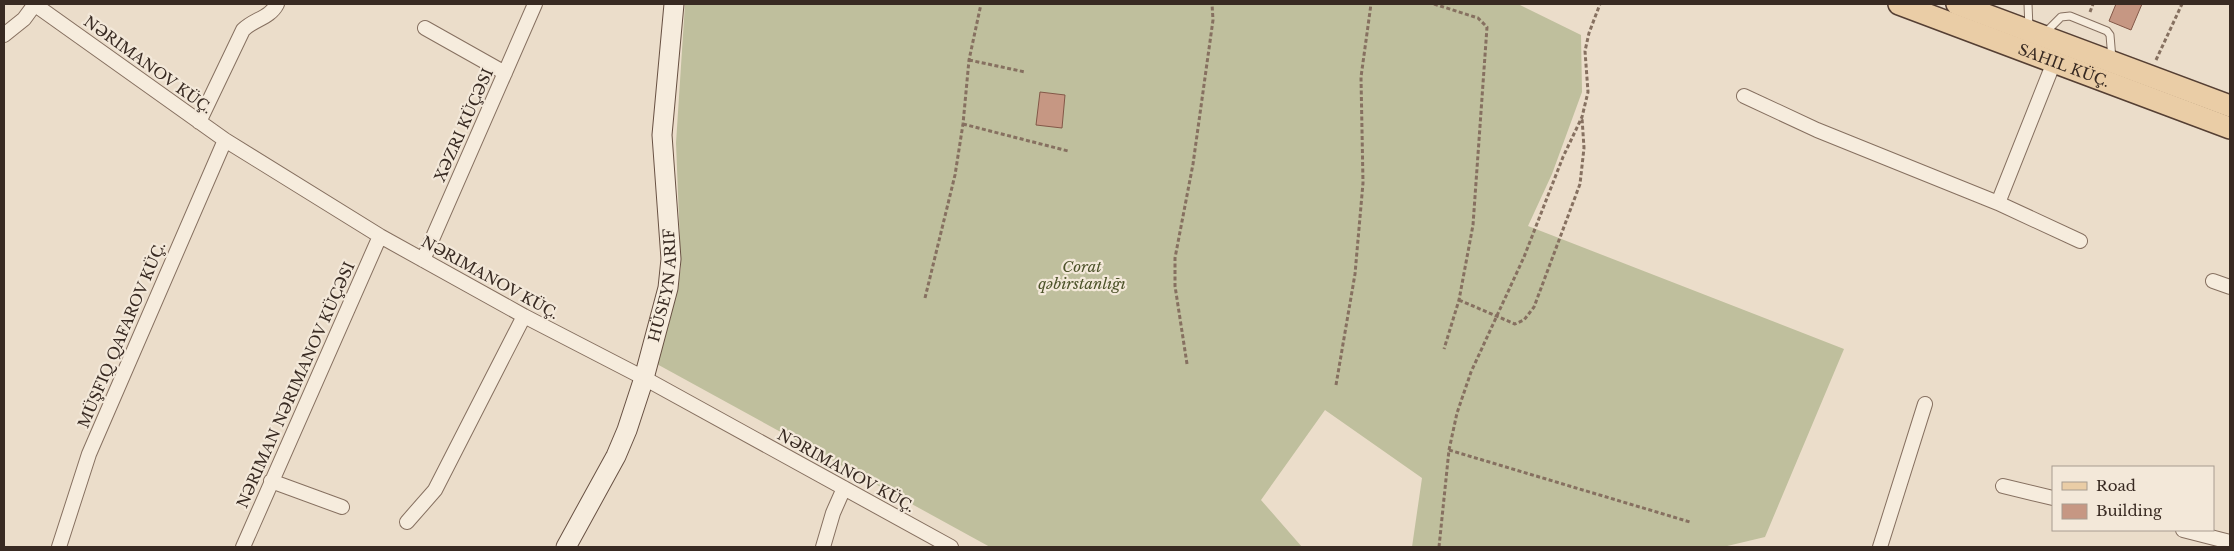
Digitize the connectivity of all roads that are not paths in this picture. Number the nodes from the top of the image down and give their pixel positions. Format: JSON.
{"nodes":[{"id":1,"x":35,"y":4,"type":"edge"},
{"id":2,"x":278,"y":4,"type":"edge"},
{"id":3,"x":535,"y":4,"type":"edge"},
{"id":4,"x":674,"y":4,"type":"edge"},
{"id":5,"x":1899,"y":4,"type":"edge"},
{"id":6,"x":1957,"y":4,"type":"edge"},
{"id":7,"x":2028,"y":4,"type":"edge"},
{"id":8,"x":425,"y":28,"type":"dead end"},
{"id":9,"x":2036,"y":33,"type":"junction"},
{"id":10,"x":4,"y":35,"type":"edge"},
{"id":11,"x":2054,"y":62,"type":"junction"},
{"id":12,"x":505,"y":73,"type":"junction"},
{"id":13,"x":1744,"y":96,"type":"dead end"},
{"id":14,"x":2230,"y":106,"type":"edge"},
{"id":15,"x":199,"y":122,"type":"junction"},
{"id":16,"x":2230,"y":128,"type":"edge"},
{"id":17,"x":225,"y":140,"type":"junction"},
{"id":18,"x":1998,"y":203,"type":"junction"},
{"id":19,"x":380,"y":236,"type":"junction"},
{"id":20,"x":2080,"y":241,"type":"dead end"},
{"id":21,"x":423,"y":260,"type":"junction"},
{"id":22,"x":2213,"y":281,"type":"dead end"},
{"id":23,"x":2230,"y":287,"type":"edge"},
{"id":24,"x":524,"y":316,"type":"junction"},
{"id":25,"x":644,"y":378,"type":"junction"},
{"id":26,"x":1925,"y":404,"type":"dead end"},
{"id":27,"x":271,"y":481,"type":"junction"},
{"id":28,"x":2003,"y":486,"type":"dead end"},
{"id":29,"x":844,"y":488,"type":"junction"},
{"id":30,"x":2052,"y":498,"type":"edge"},
{"id":31,"x":342,"y":507,"type":"dead end"},
{"id":32,"x":407,"y":522,"type":"dead end"},
{"id":33,"x":2187,"y":531,"type":"edge"},
{"id":34,"x":2230,"y":542,"type":"edge"},
{"id":35,"x":934,"y":543,"type":"edge"},
{"id":36,"x":59,"y":547,"type":"edge"},
{"id":37,"x":243,"y":547,"type":"edge"},
{"id":38,"x":566,"y":547,"type":"edge"},
{"id":39,"x":823,"y":547,"type":"edge"},
{"id":40,"x":950,"y":547,"type":"edge"},
{"id":41,"x":1880,"y":547,"type":"edge"}],
"edges":[{"from":1,"to":10,"type":"street"},
{"from":1,"to":15,"type":"street","name":"NƏRIMANOV KÜÇ."},
{"from":2,"to":15,"type":"street"},
{"from":3,"to":12,"type":"street","name":"XƏZRI KÜÇƏSI"},
{"from":4,"to":25,"type":"street","name":"HÜSEYN ARIF"},
{"from":5,"to":11,"type":"main road","name":"SAHIL KÜÇ."},
{"from":6,"to":9,"type":"main road","name":"SAHIL KÜÇ."},
{"from":7,"to":9,"type":"lane"},
{"from":8,"to":12,"type":"street"},
{"from":9,"to":14,"type":"main road","name":"SAHIL KÜÇ."},
{"from":11,"to":16,"type":"main road","name":"SAHIL KÜÇ."},
{"from":11,"to":18,"type":"street"},
{"from":12,"to":21,"type":"street","name":"XƏZRI KÜÇƏSI"},
{"from":13,"to":18,"type":"street"},
{"from":15,"to":17,"type":"street","name":"NƏRIMANOV KÜÇ."},
{"from":17,"to":19,"type":"street","name":"NƏRIMANOV KÜÇ."},
{"from":17,"to":36,"type":"street","name":"MÜŞFIQ QAFAROV KÜÇ."},
{"from":18,"to":20,"type":"street"},
{"from":19,"to":21,"type":"street","name":"NƏRIMANOV KÜÇ."},
{"from":19,"to":27,"type":"street","name":"NƏRIMAN NƏRIMANOV KÜÇƏSI"},
{"from":21,"to":24,"type":"street","name":"NƏRIMANOV KÜÇ."},
{"from":22,"to":23,"type":"street"},
{"from":24,"to":25,"type":"street","name":"NƏRIMANOV KÜÇ."},
{"from":24,"to":32,"type":"street"},
{"from":25,"to":29,"type":"street","name":"NƏRIMANOV KÜÇ."},
{"from":25,"to":38,"type":"street","name":"HÜSEYN ARIF"},
{"from":26,"to":41,"type":"street"},
{"from":27,"to":31,"type":"street"},
{"from":27,"to":37,"type":"street","name":"NƏRIMAN NƏRIMANOV KÜÇƏSI"},
{"from":28,"to":30,"type":"street"},
{"from":29,"to":35,"type":"street","name":"NƏRIMANOV KÜÇ."},
{"from":29,"to":39,"type":"street"},
{"from":33,"to":34,"type":"street"},
{"from":35,"to":40,"type":"street","name":"NƏRIMANOV KÜÇ."}]}
